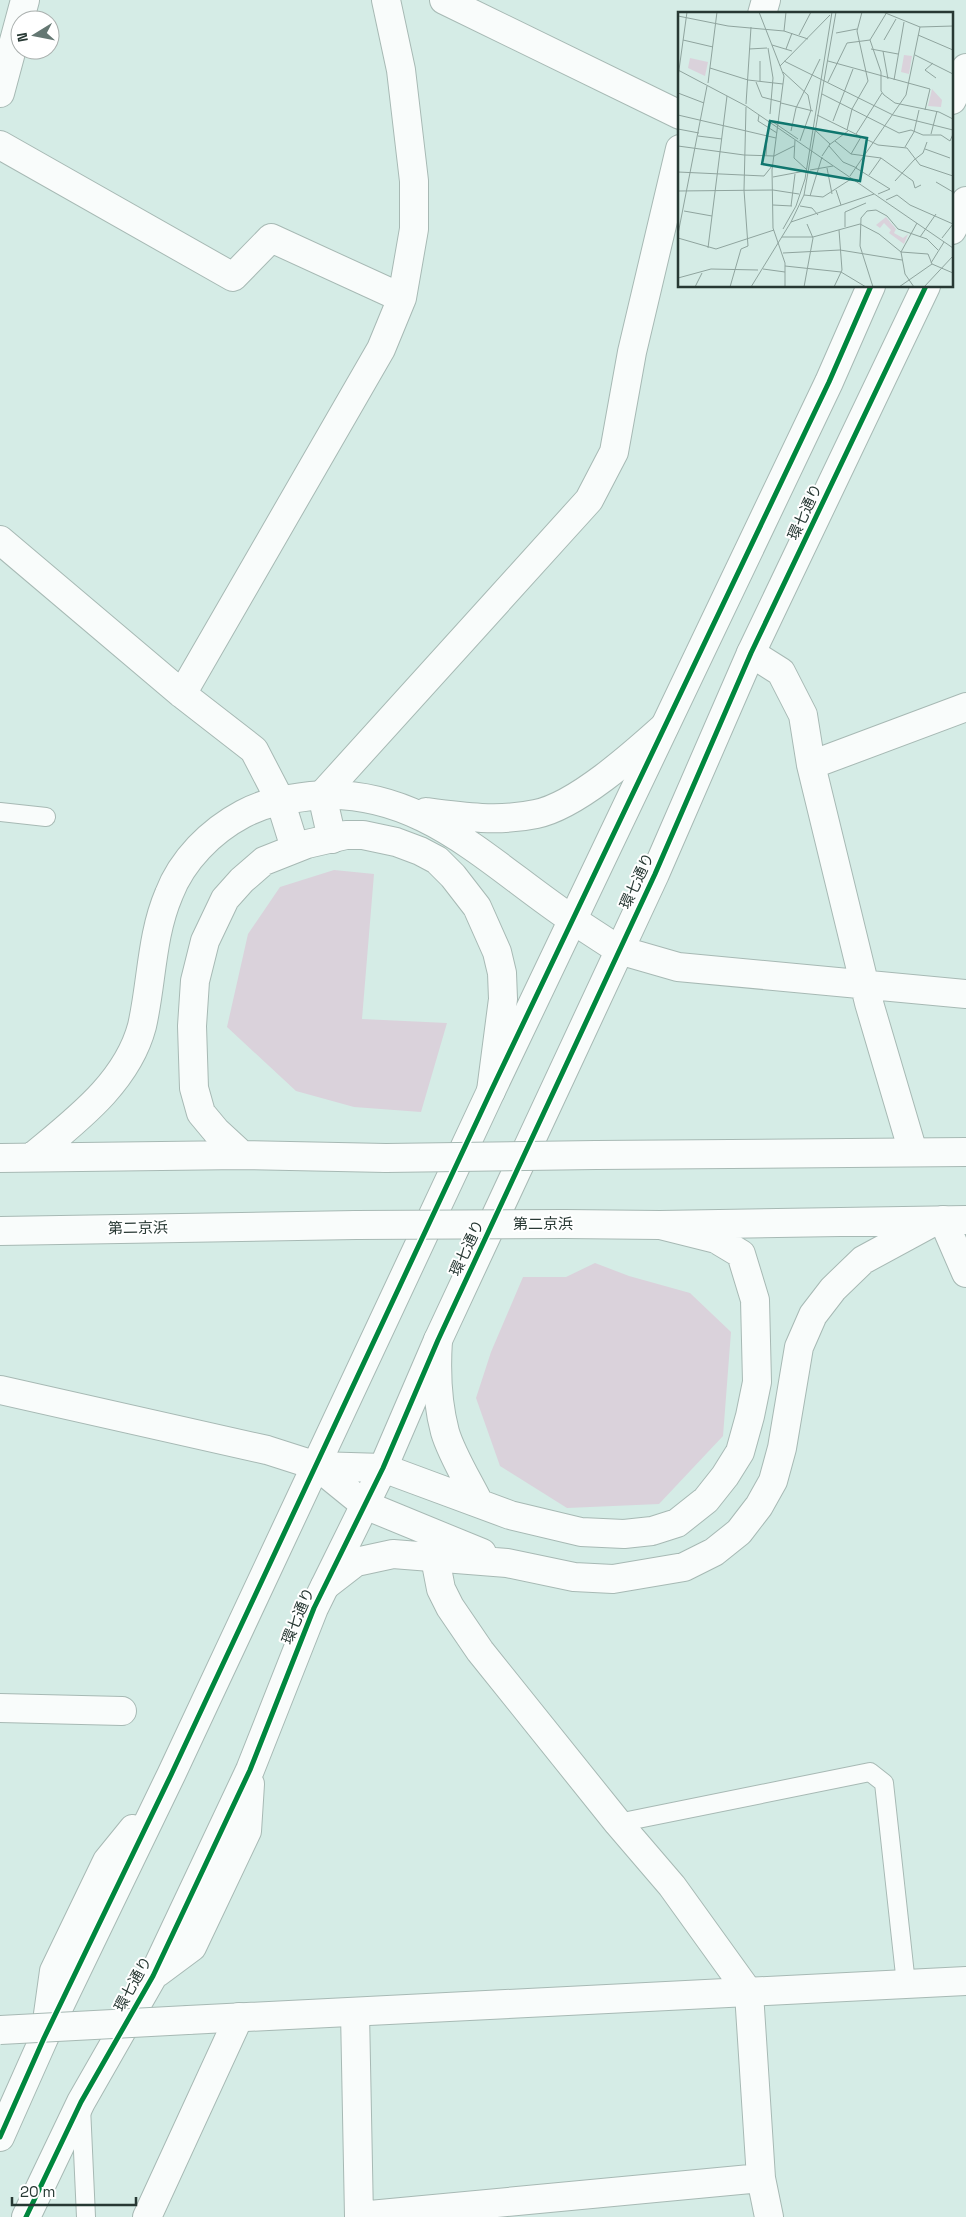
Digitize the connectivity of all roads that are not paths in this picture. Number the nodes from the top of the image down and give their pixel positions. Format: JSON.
{"nodes":[{"id":1,"x":25,"y":0,"type":"edge"},
{"id":2,"x":386,"y":0,"type":"edge"},
{"id":3,"x":444,"y":0,"type":"edge"},
{"id":4,"x":8,"y":27,"type":"edge"},
{"id":5,"x":966,"y":68,"type":"edge"},
{"id":6,"x":0,"y":93,"type":"edge"},
{"id":7,"x":954,"y":95,"type":"edge"},
{"id":8,"x":678,"y":114,"type":"edge"},
{"id":9,"x":0,"y":145,"type":"edge"},
{"id":10,"x":678,"y":157,"type":"edge"},
{"id":11,"x":870,"y":288,"type":"edge"},
{"id":12,"x":925,"y":288,"type":"edge"},
{"id":13,"x":402,"y":298,"type":"junction"},
{"id":14,"x":0,"y":540,"type":"edge"},
{"id":15,"x":751,"y":653,"type":"junction"},
{"id":16,"x":182,"y":694,"type":"junction"},
{"id":17,"x":966,"y":707,"type":"edge"},
{"id":18,"x":664,"y":727,"type":"junction"},
{"id":19,"x":812,"y":765,"type":"junction"},
{"id":20,"x":322,"y":795,"type":"junction"},
{"id":21,"x":280,"y":800,"type":"junction"},
{"id":22,"x":410,"y":810,"type":"junction"},
{"id":23,"x":0,"y":812,"type":"edge"},
{"id":24,"x":46,"y":817,"type":"dead end"},
{"id":25,"x":332,"y":839,"type":"junction"},
{"id":26,"x":295,"y":848,"type":"junction"},
{"id":27,"x":573,"y":920,"type":"junction"},
{"id":28,"x":619,"y":950,"type":"junction"},
{"id":29,"x":865,"y":984,"type":"junction"},
{"id":30,"x":966,"y":994,"type":"edge"},
{"id":31,"x":491,"y":1091,"type":"junction"},
{"id":32,"x":913,"y":1152,"type":"junction"},
{"id":33,"x":966,"y":1152,"type":"edge"},
{"id":34,"x":242,"y":1155,"type":"junction"},
{"id":35,"x":32,"y":1157,"type":"junction"},
{"id":36,"x":0,"y":1158,"type":"edge"},
{"id":37,"x":948,"y":1220,"type":"edge"},
{"id":38,"x":660,"y":1225,"type":"junction"},
{"id":39,"x":0,"y":1231,"type":"edge"},
{"id":40,"x":966,"y":1273,"type":"edge"},
{"id":41,"x":438,"y":1340,"type":"junction"},
{"id":42,"x":0,"y":1390,"type":"edge"},
{"id":43,"x":317,"y":1466,"type":"junction"},
{"id":44,"x":383,"y":1468,"type":"junction"},
{"id":45,"x":478,"y":1501,"type":"junction"},
{"id":46,"x":365,"y":1505,"type":"junction"},
{"id":47,"x":435,"y":1558,"type":"junction"},
{"id":48,"x":507,"y":1563,"type":"junction"},
{"id":49,"x":325,"y":1586,"type":"junction"},
{"id":50,"x":0,"y":1708,"type":"edge"},
{"id":51,"x":122,"y":1711,"type":"dead end"},
{"id":52,"x":618,"y":1823,"type":"junction"},
{"id":53,"x":966,"y":1981,"type":"edge"},
{"id":54,"x":906,"y":1984,"type":"junction"},
{"id":55,"x":749,"y":1993,"type":"junction"},
{"id":56,"x":355,"y":2012,"type":"junction"},
{"id":57,"x":239,"y":2018,"type":"junction"},
{"id":58,"x":0,"y":2030,"type":"edge"},
{"id":59,"x":81,"y":2102,"type":"junction"},
{"id":60,"x":0,"y":2137,"type":"edge"},
{"id":61,"x":761,"y":2178,"type":"junction"},
{"id":62,"x":484,"y":2210,"type":"edge"},
{"id":63,"x":359,"y":2216,"type":"edge"},
{"id":64,"x":26,"y":2217,"type":"edge"},
{"id":65,"x":86,"y":2217,"type":"edge"},
{"id":66,"x":147,"y":2217,"type":"edge"},
{"id":67,"x":769,"y":2217,"type":"edge"}],
"edges":[{"from":1,"to":4,"type":"main road"},
{"from":2,"to":13,"type":"main road"},
{"from":3,"to":8,"type":"main road"},
{"from":4,"to":6,"type":"main road"},
{"from":5,"to":7,"type":"main road"},
{"from":9,"to":13,"type":"main road"},
{"from":10,"to":20,"type":"main road"},
{"from":11,"to":18,"type":"main road"},
{"from":12,"to":15,"type":"main road","name":"環七通り"},
{"from":13,"to":16,"type":"main road"},
{"from":14,"to":16,"type":"main road"},
{"from":15,"to":19,"type":"main road"},
{"from":15,"to":28,"type":"main road","name":"環七通り"},
{"from":16,"to":21,"type":"main road"},
{"from":17,"to":19,"type":"main road"},
{"from":18,"to":22,"type":"main road"},
{"from":18,"to":27,"type":"main road"},
{"from":19,"to":29,"type":"main road"},
{"from":20,"to":21,"type":"main road"},
{"from":20,"to":22,"type":"main road"},
{"from":20,"to":25,"type":"main road"},
{"from":21,"to":26,"type":"main road"},
{"from":21,"to":35,"type":"main road"},
{"from":22,"to":27,"type":"main road"},
{"from":23,"to":24,"type":"lane"},
{"from":25,"to":26,"type":"main road"},
{"from":25,"to":31,"type":"main road"},
{"from":26,"to":34,"type":"main road"},
{"from":27,"to":28,"type":"main road"},
{"from":27,"to":31,"type":"main road"},
{"from":28,"to":29,"type":"main road"},
{"from":28,"to":41,"type":"main road","name":"環七通り"},
{"from":29,"to":30,"type":"main road"},
{"from":29,"to":32,"type":"main road"},
{"from":31,"to":43,"type":"main road"},
{"from":32,"to":33,"type":"main road"},
{"from":32,"to":34,"type":"main road","bridge":true},
{"from":34,"to":35,"type":"main road"},
{"from":35,"to":36,"type":"main road"},
{"from":37,"to":38,"type":"main road","name":"第二京浜"},
{"from":37,"to":40,"type":"main road"},
{"from":37,"to":48,"type":"main road"},
{"from":38,"to":39,"type":"main road","name":"第二京浜","bridge":true},
{"from":38,"to":45,"type":"main road"},
{"from":41,"to":44,"type":"main road","name":"環七通り"},
{"from":41,"to":45,"type":"main road"},
{"from":42,"to":43,"type":"main road"},
{"from":43,"to":44,"type":"main road"},
{"from":43,"to":46,"type":"main road"},
{"from":43,"to":60,"type":"main road"},
{"from":44,"to":45,"type":"main road"},
{"from":44,"to":46,"type":"main road","name":"環七通り"},
{"from":46,"to":48,"type":"main road"},
{"from":46,"to":49,"type":"main road","name":"環七通り"},
{"from":47,"to":48,"type":"main road"},
{"from":47,"to":49,"type":"main road"},
{"from":47,"to":52,"type":"main road"},
{"from":49,"to":59,"type":"main road","name":"環七通り"},
{"from":50,"to":51,"type":"main road"},
{"from":52,"to":54,"type":"lane"},
{"from":52,"to":55,"type":"main road"},
{"from":53,"to":54,"type":"main road"},
{"from":54,"to":55,"type":"main road"},
{"from":55,"to":56,"type":"main road"},
{"from":55,"to":61,"type":"main road"},
{"from":56,"to":57,"type":"main road"},
{"from":56,"to":63,"type":"main road"},
{"from":57,"to":58,"type":"main road","bridge":true},
{"from":57,"to":66,"type":"main road"},
{"from":59,"to":64,"type":"main road","name":"環七通り"},
{"from":59,"to":65,"type":"lane"},
{"from":61,"to":62,"type":"main road"},
{"from":61,"to":67,"type":"main road"},
{"from":62,"to":63,"type":"main road"}]}
